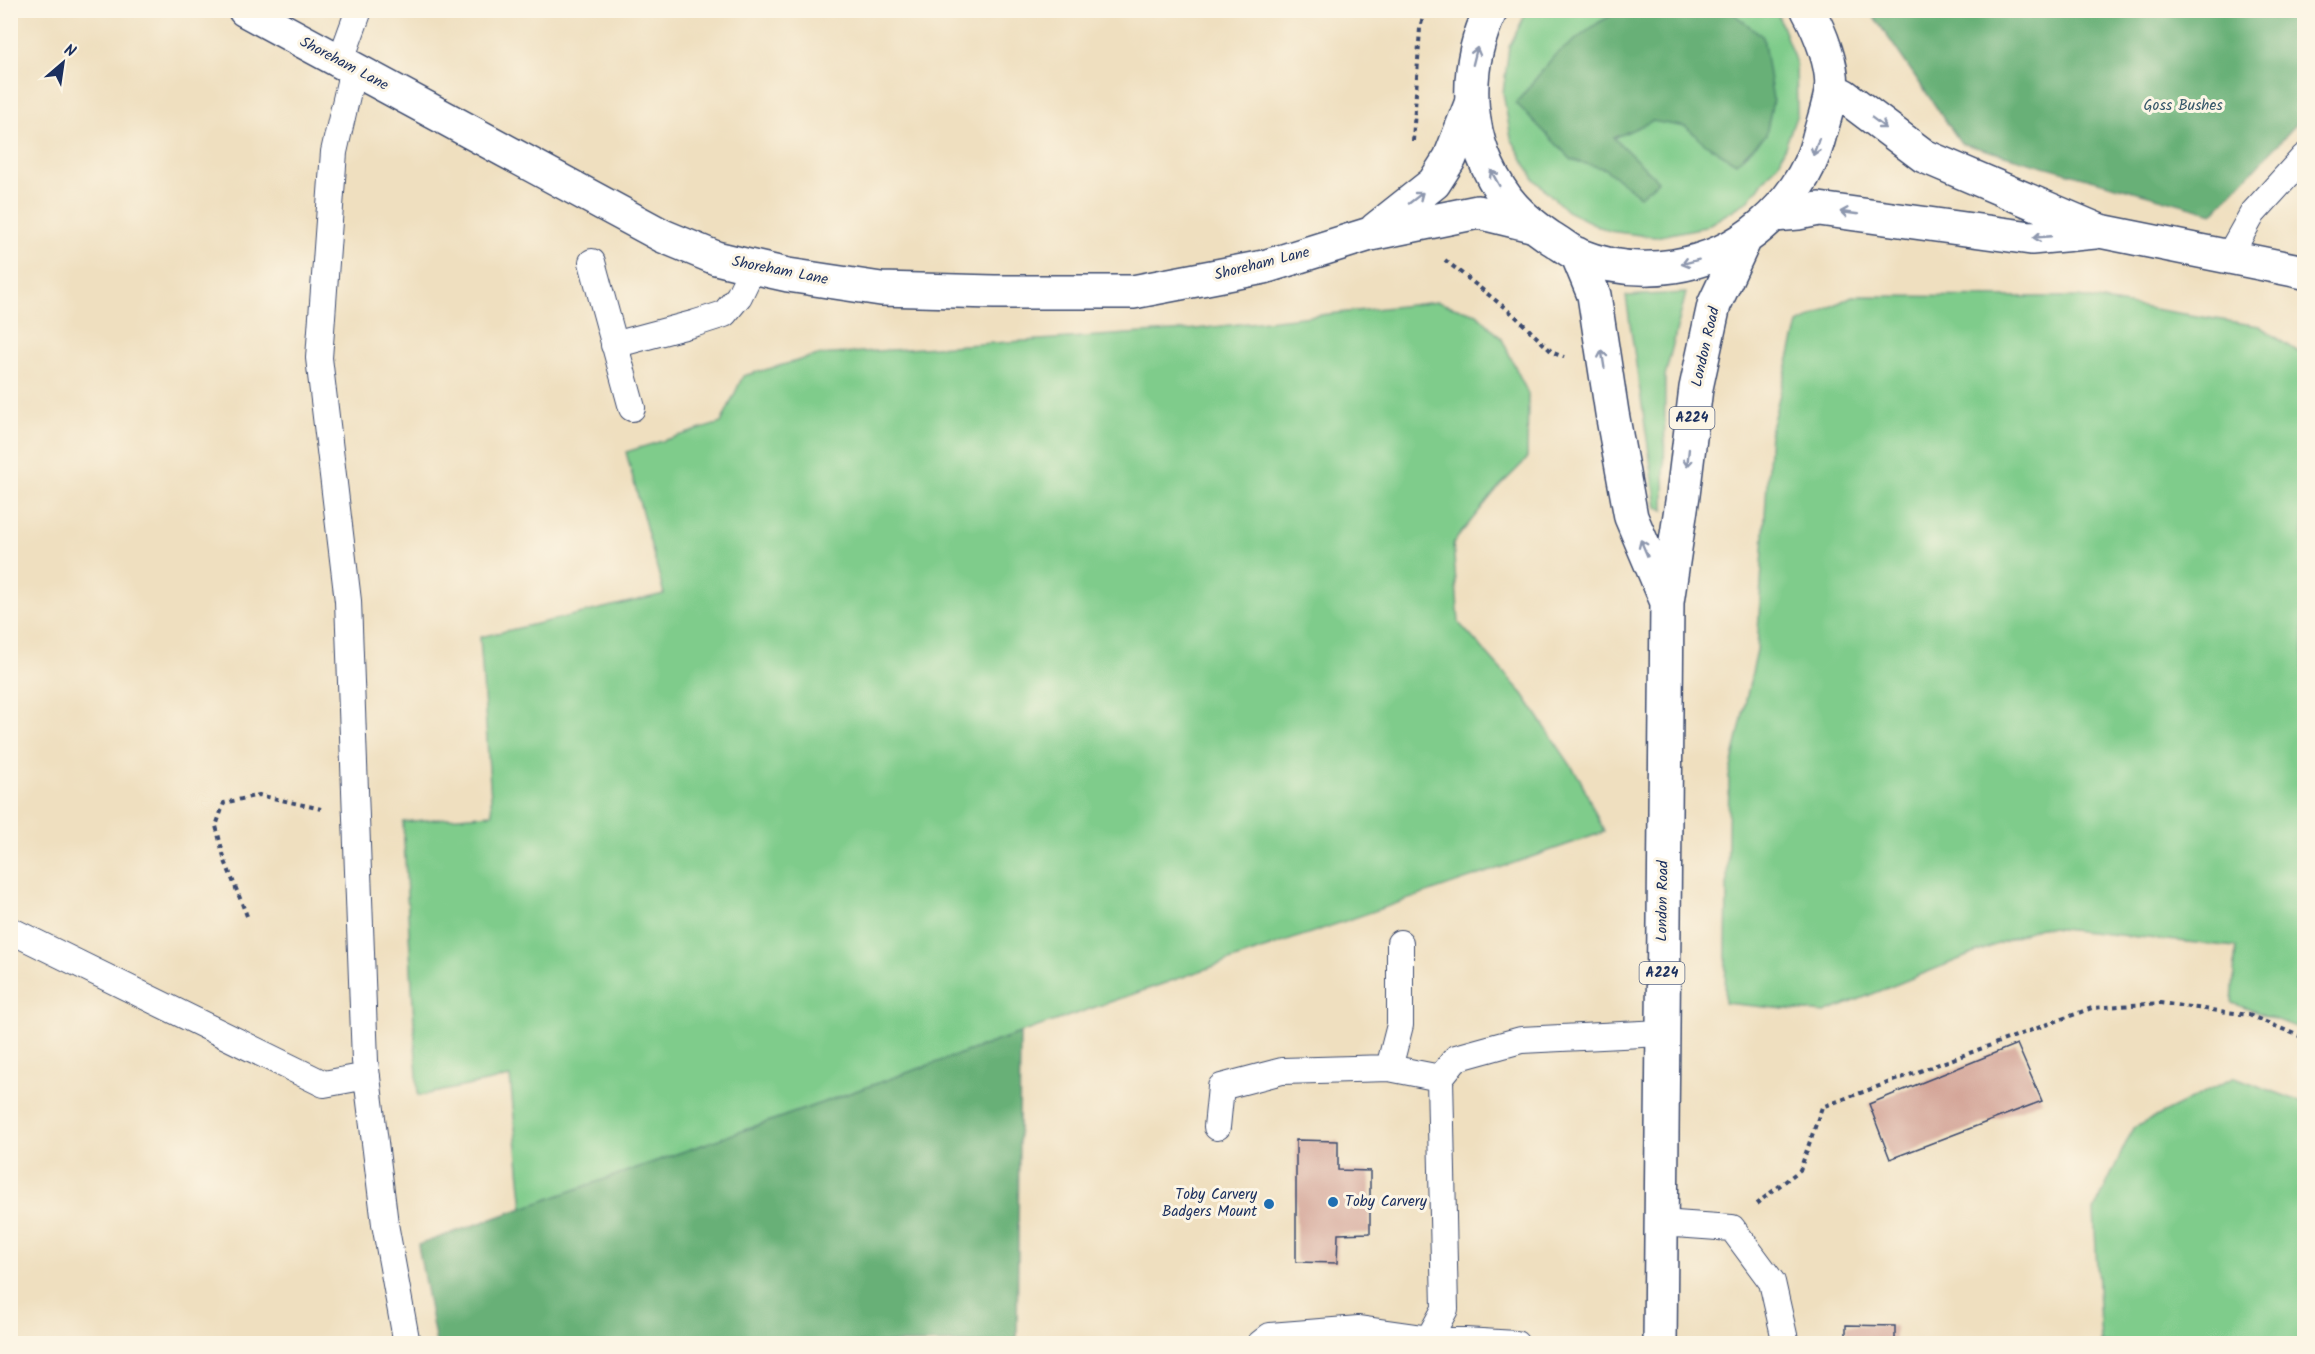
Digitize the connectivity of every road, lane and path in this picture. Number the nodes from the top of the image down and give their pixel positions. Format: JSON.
{"nodes":[{"id":1,"x":244,"y":10,"type":"edge"},
{"id":2,"x":359,"y":10,"type":"edge"},
{"id":3,"x":1491,"y":10,"type":"edge"},
{"id":4,"x":1808,"y":10,"type":"edge"},
{"id":5,"x":346,"y":65,"type":"junction"},
{"id":6,"x":1831,"y":90,"type":"junction"},
{"id":7,"x":1471,"y":104,"type":"junction"},
{"id":8,"x":2304,"y":157,"type":"edge"},
{"id":9,"x":1775,"y":214,"type":"junction"},
{"id":10,"x":1531,"y":225,"type":"junction"},
{"id":11,"x":2100,"y":231,"type":"junction"},
{"id":12,"x":1370,"y":234,"type":"junction"},
{"id":13,"x":1744,"y":241,"type":"junction"},
{"id":14,"x":1577,"y":254,"type":"junction"},
{"id":15,"x":2229,"y":256,"type":"junction"},
{"id":16,"x":592,"y":262,"type":"dead end"},
{"id":17,"x":753,"y":267,"type":"junction"},
{"id":18,"x":2304,"y":272,"type":"edge"},
{"id":19,"x":614,"y":345,"type":"junction"},
{"id":20,"x":632,"y":408,"type":"dead end"},
{"id":21,"x":1667,"y":602,"type":"junction"},
{"id":22,"x":355,"y":802,"type":"junction"},
{"id":23,"x":247,"y":916,"type":"dead end"},
{"id":24,"x":10,"y":930,"type":"edge"},
{"id":25,"x":1400,"y":944,"type":"dead end"},
{"id":26,"x":1662,"y":1033,"type":"junction"},
{"id":27,"x":2304,"y":1038,"type":"edge"},
{"id":28,"x":1389,"y":1068,"type":"junction"},
{"id":29,"x":367,"y":1076,"type":"junction"},
{"id":30,"x":1440,"y":1078,"type":"junction"},
{"id":31,"x":1217,"y":1126,"type":"dead end"},
{"id":32,"x":1660,"y":1223,"type":"junction"},
{"id":33,"x":1732,"y":1228,"type":"junction"},
{"id":34,"x":1428,"y":1341,"type":"edge"},
{"id":35,"x":406,"y":1344,"type":"edge"},
{"id":36,"x":1260,"y":1344,"type":"edge"},
{"id":37,"x":1516,"y":1344,"type":"edge"},
{"id":38,"x":1660,"y":1344,"type":"edge"},
{"id":39,"x":1786,"y":1344,"type":"edge"}],
"edges":[{"from":1,"to":5,"type":"street","name":"Shoreham Lane"},
{"from":2,"to":5,"type":"lane"},
{"from":7,"to":3,"type":"street","one_way":true},
{"from":4,"to":6,"type":"street"},
{"from":5,"to":17,"type":"street","name":"Shoreham Lane"},
{"from":5,"to":22,"type":"lane"},
{"from":6,"to":9,"type":"street","one_way":true},
{"from":6,"to":11,"type":"street","one_way":true},
{"from":10,"to":7,"type":"street","one_way":true},
{"from":12,"to":7,"type":"street","name":"Shoreham Lane","one_way":true},
{"from":8,"to":15,"type":"lane"},
{"from":11,"to":9,"type":"street","one_way":true},
{"from":9,"to":13,"type":"street"},
{"from":10,"to":12,"type":"street","name":"Shoreham Lane"},
{"from":10,"to":14,"type":"street"},
{"from":11,"to":15,"type":"street"},
{"from":12,"to":17,"type":"street","name":"Shoreham Lane"},
{"from":13,"to":14,"type":"street","one_way":true},
{"from":13,"to":21,"type":"street","name":"London Road","number":"A224","one_way":true},
{"from":21,"to":14,"type":"street","name":"London Road","number":"A224","one_way":true},
{"from":15,"to":18,"type":"street"},
{"from":16,"to":19,"type":"lane"},
{"from":17,"to":19,"type":"lane"},
{"from":19,"to":20,"type":"lane"},
{"from":21,"to":26,"type":"street","name":"London Road","number":"A224"},
{"from":22,"to":23,"type":"path"},
{"from":22,"to":29,"type":"lane"},
{"from":24,"to":29,"type":"lane"},
{"from":25,"to":28,"type":"lane"},
{"from":26,"to":30,"type":"lane"},
{"from":26,"to":32,"type":"street","name":"London Road","number":"A224"},
{"from":27,"to":33,"type":"path"},
{"from":28,"to":30,"type":"lane"},
{"from":28,"to":31,"type":"lane"},
{"from":29,"to":35,"type":"lane"},
{"from":30,"to":34,"type":"lane"},
{"from":32,"to":33,"type":"lane"},
{"from":32,"to":38,"type":"street","name":"London Road","number":"A224"},
{"from":33,"to":39,"type":"lane"},
{"from":34,"to":36,"type":"lane"},
{"from":34,"to":37,"type":"lane"}]}
